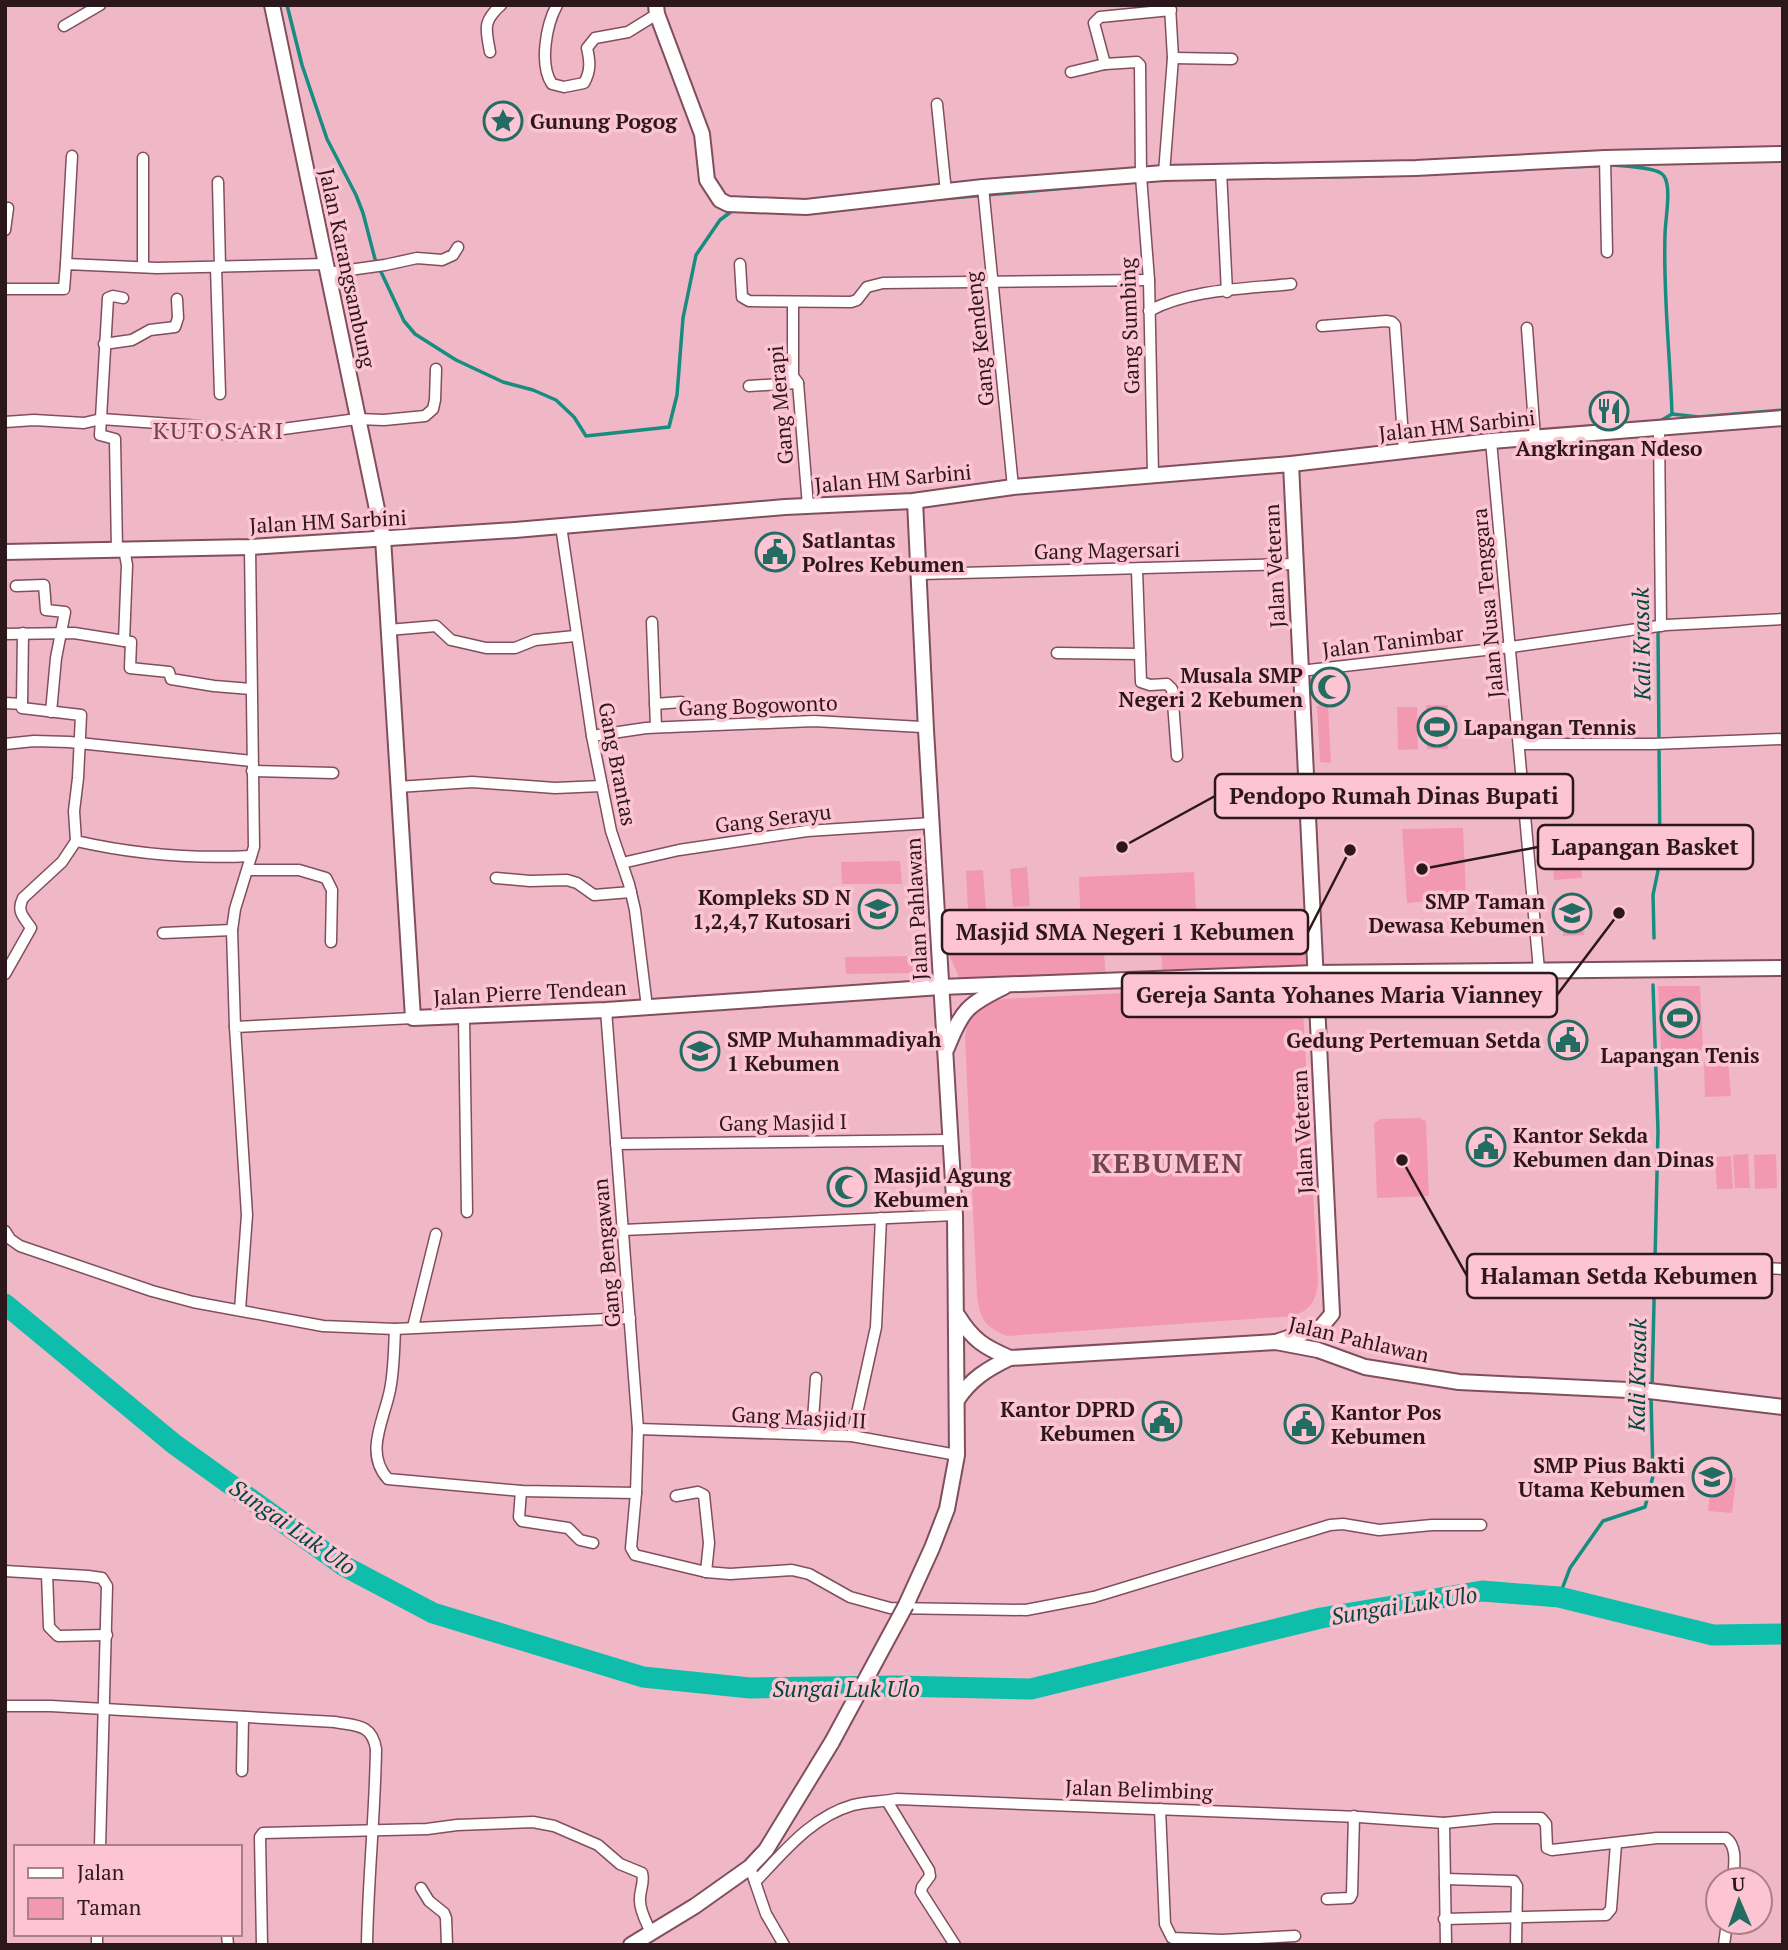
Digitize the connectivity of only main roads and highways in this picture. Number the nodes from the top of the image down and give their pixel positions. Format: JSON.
{"nodes":[{"id":1,"x":272,"y":5,"type":"edge"},
{"id":2,"x":656,"y":10,"type":"edge"},
{"id":3,"x":1783,"y":154,"type":"edge"},
{"id":4,"x":1783,"y":418,"type":"edge"},
{"id":5,"x":1291,"y":464,"type":"junction"},
{"id":6,"x":915,"y":501,"type":"junction"},
{"id":7,"x":383,"y":538,"type":"junction"},
{"id":8,"x":5,"y":552,"type":"edge"},
{"id":9,"x":939,"y":959,"type":"junction"},
{"id":10,"x":1783,"y":968,"type":"edge"},
{"id":11,"x":1314,"y":972,"type":"junction"},
{"id":12,"x":1270,"y":975,"type":"junction"},
{"id":13,"x":1008,"y":984,"type":"junction"},
{"id":14,"x":963,"y":986,"type":"junction"},
{"id":15,"x":941,"y":987,"type":"junction"},
{"id":16,"x":919,"y":990,"type":"junction"},
{"id":17,"x":1317,"y":1006,"type":"junction"},
{"id":18,"x":943,"y":1011,"type":"junction"},
{"id":19,"x":945,"y":1053,"type":"junction"},
{"id":20,"x":957,"y":1314,"type":"junction"},
{"id":21,"x":1276,"y":1342,"type":"junction"},
{"id":22,"x":1010,"y":1358,"type":"junction"},
{"id":23,"x":957,"y":1401,"type":"junction"},
{"id":24,"x":1783,"y":1407,"type":"edge"},
{"id":25,"x":631,"y":1945,"type":"edge"}],
"edges":[{"from":1,"to":7,"type":"main road","name":"Jalan Karangsambung"},
{"from":2,"to":3,"type":"main road"},
{"from":4,"to":5,"type":"main road","name":"Jalan HM Sarbini"},
{"from":5,"to":6,"type":"main road","name":"Jalan HM Sarbini"},
{"from":5,"to":11,"type":"main road","name":"Jalan Veteran"},
{"from":6,"to":7,"type":"main road","name":"Jalan HM Sarbini"},
{"from":6,"to":9,"type":"main road","name":"Jalan Pahlawan"},
{"from":7,"to":8,"type":"main road","name":"Jalan HM Sarbini"},
{"from":7,"to":16,"type":"main road","name":"Jalan Pierre Tendean"},
{"from":9,"to":14,"type":"main road"},
{"from":9,"to":15,"type":"main road","name":"Jalan Pahlawan"},
{"from":10,"to":11,"type":"main road","name":"Jalan Pierre Tendean"},
{"from":11,"to":12,"type":"main road","name":"Jalan Pierre Tendean"},
{"from":11,"to":17,"type":"main road","name":"Jalan Veteran"},
{"from":12,"to":13,"type":"main road","name":"Jalan Pierre Tendean"},
{"from":12,"to":17,"type":"main road"},
{"from":13,"to":14,"type":"main road","name":"Jalan Pierre Tendean"},
{"from":13,"to":19,"type":"main road"},
{"from":14,"to":15,"type":"main road","name":"Jalan Pierre Tendean"},
{"from":15,"to":16,"type":"main road","name":"Jalan Pierre Tendean"},
{"from":15,"to":18,"type":"main road","name":"Jalan Pahlawan"},
{"from":16,"to":18,"type":"main road"},
{"from":17,"to":21,"type":"main road","name":"Jalan Veteran"},
{"from":18,"to":19,"type":"main road","name":"Jalan Pahlawan"},
{"from":19,"to":20,"type":"main road","name":"Jalan Pahlawan"},
{"from":20,"to":22,"type":"main road"},
{"from":20,"to":23,"type":"main road","name":"Jalan Pahlawan"},
{"from":21,"to":22,"type":"main road","name":"Jalan Pahlawan"},
{"from":21,"to":24,"type":"main road","name":"Jalan Pahlawan"},
{"from":22,"to":23,"type":"main road","name":"Jalan Pahlawan"},
{"from":23,"to":25,"type":"main road","bridge":true}]}
